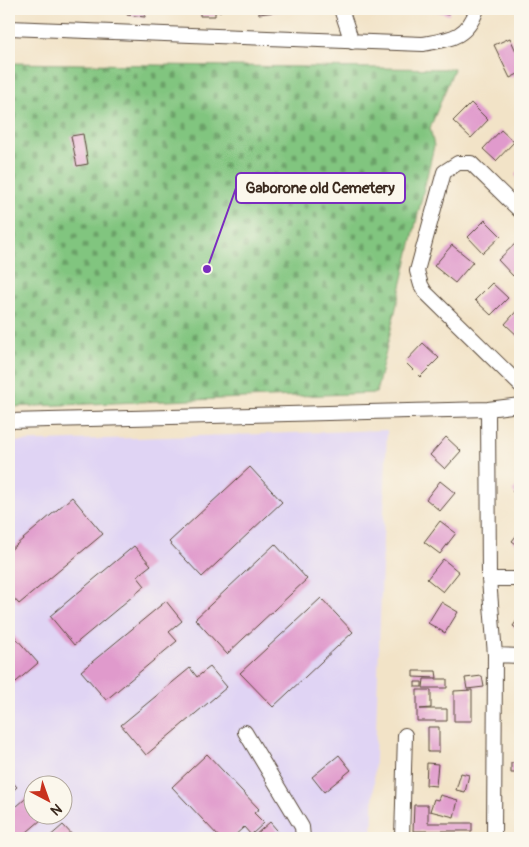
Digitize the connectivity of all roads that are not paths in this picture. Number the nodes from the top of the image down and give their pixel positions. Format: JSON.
{"nodes":[{"id":1,"x":341,"y":9,"type":"edge"},
{"id":2,"x":477,"y":9,"type":"edge"},
{"id":3,"x":9,"y":28,"type":"edge"},
{"id":4,"x":352,"y":42,"type":"junction"},
{"id":5,"x":520,"y":211,"type":"edge"},
{"id":6,"x":520,"y":385,"type":"edge"},
{"id":7,"x":520,"y":405,"type":"edge"},
{"id":8,"x":488,"y":409,"type":"junction"},
{"id":9,"x":9,"y":421,"type":"edge"},
{"id":10,"x":489,"y":579,"type":"junction"},
{"id":11,"x":520,"y":579,"type":"edge"},
{"id":12,"x":495,"y":655,"type":"junction"},
{"id":13,"x":520,"y":656,"type":"edge"},
{"id":14,"x":245,"y":732,"type":"dead end"},
{"id":15,"x":406,"y":735,"type":"dead end"},
{"id":16,"x":303,"y":838,"type":"edge"},
{"id":17,"x":402,"y":838,"type":"edge"},
{"id":18,"x":494,"y":838,"type":"edge"}],
"edges":[{"from":1,"to":4,"type":"street"},
{"from":2,"to":4,"type":"street"},
{"from":3,"to":4,"type":"street"},
{"from":5,"to":6,"type":"street"},
{"from":7,"to":8,"type":"street"},
{"from":8,"to":9,"type":"street"},
{"from":8,"to":10,"type":"street"},
{"from":10,"to":11,"type":"street"},
{"from":10,"to":12,"type":"street"},
{"from":12,"to":13,"type":"street"},
{"from":12,"to":18,"type":"street"},
{"from":14,"to":16,"type":"street"},
{"from":15,"to":17,"type":"street"}]}
